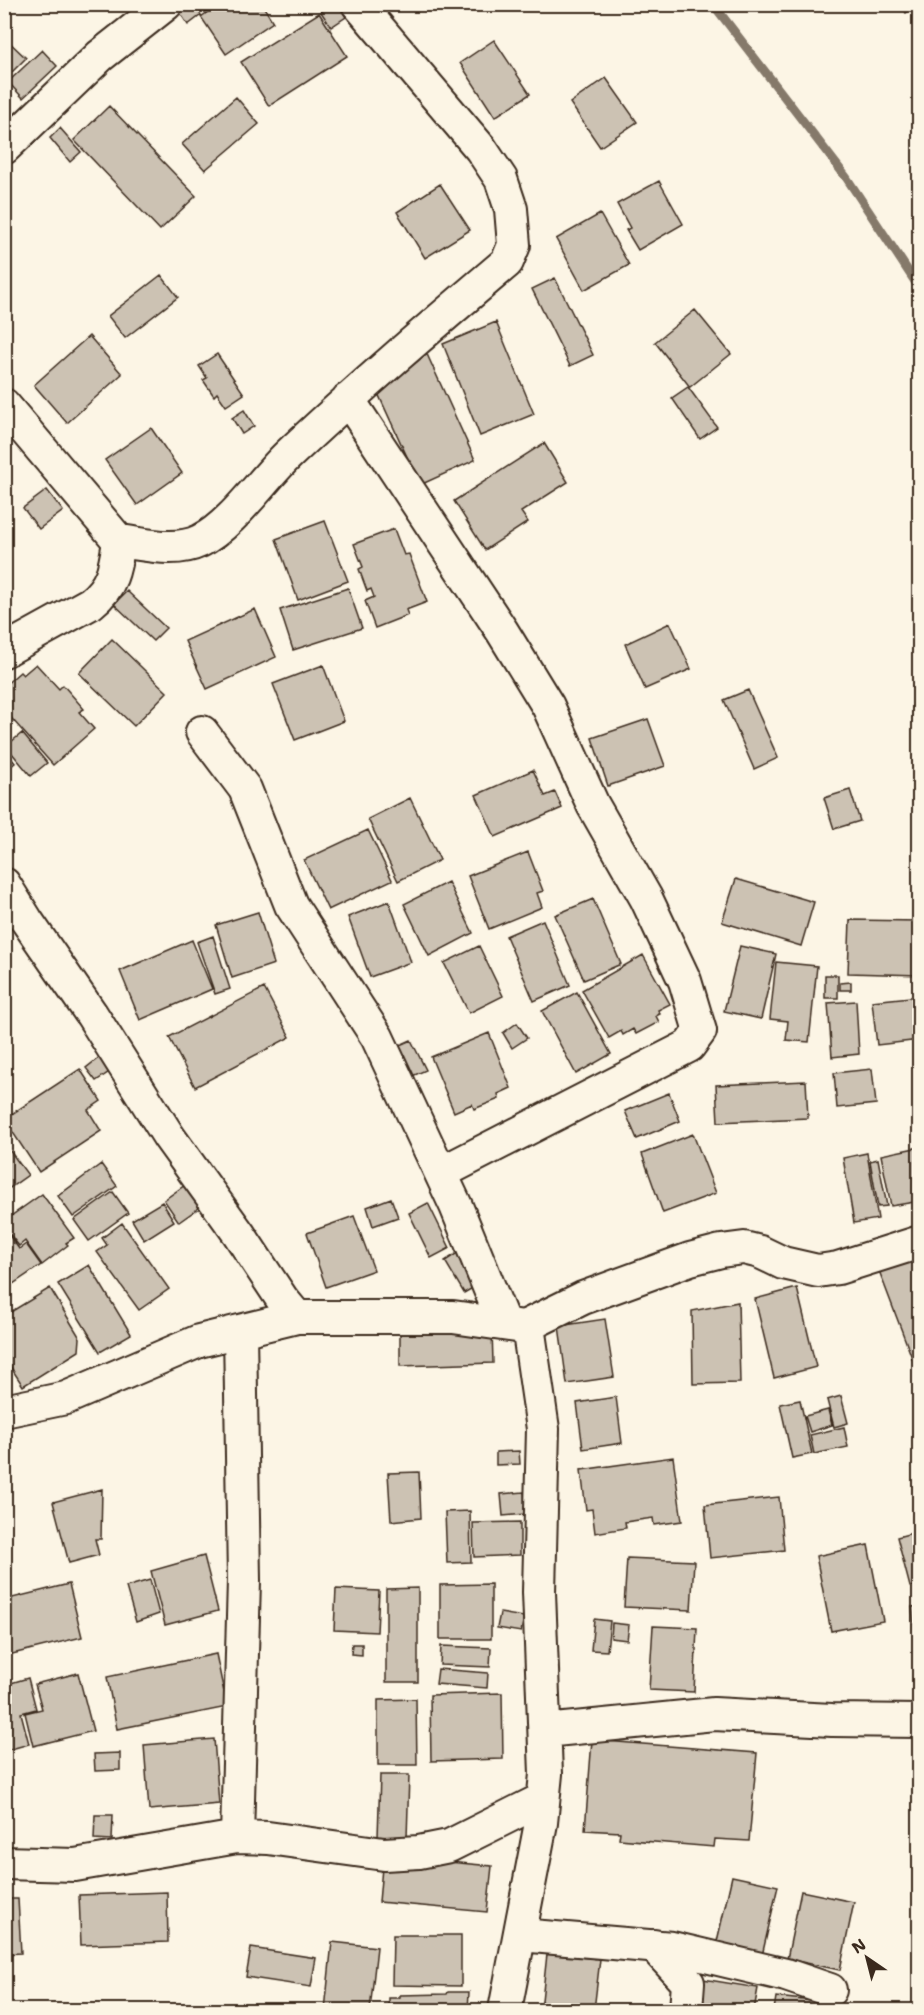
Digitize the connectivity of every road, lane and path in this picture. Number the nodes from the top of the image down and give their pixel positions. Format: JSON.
{"nodes":[{"id":1,"x":166,"y":4,"type":"edge"},
{"id":2,"x":357,"y":4,"type":"edge"},
{"id":3,"x":4,"y":148,"type":"edge"},
{"id":4,"x":348,"y":399,"type":"junction"},
{"id":5,"x":4,"y":405,"type":"edge"},
{"id":6,"x":119,"y":541,"type":"junction"},
{"id":7,"x":4,"y":651,"type":"edge"},
{"id":8,"x":202,"y":732,"type":"dead end"},
{"id":9,"x":4,"y":884,"type":"edge"},
{"id":10,"x":441,"y":1173,"type":"junction"},
{"id":11,"x":920,"y":1242,"type":"edge"},
{"id":12,"x":297,"y":1317,"type":"junction"},
{"id":13,"x":516,"y":1325,"type":"junction"},
{"id":14,"x":240,"y":1331,"type":"junction"},
{"id":15,"x":4,"y":1411,"type":"edge"},
{"id":16,"x":920,"y":1721,"type":"edge"},
{"id":17,"x":545,"y":1731,"type":"junction"},
{"id":18,"x":543,"y":1799,"type":"junction"},
{"id":19,"x":237,"y":1837,"type":"junction"},
{"id":20,"x":4,"y":1863,"type":"edge"},
{"id":21,"x":520,"y":1935,"type":"junction"},
{"id":22,"x":654,"y":1946,"type":"junction"},
{"id":23,"x":830,"y":1990,"type":"dead end"},
{"id":24,"x":505,"y":2010,"type":"edge"},
{"id":25,"x":686,"y":2010,"type":"edge"}],
"edges":[{"from":1,"to":3,"type":"street"},
{"from":2,"to":4,"type":"street"},
{"from":4,"to":6,"type":"street"},
{"from":4,"to":10,"type":"street"},
{"from":5,"to":6,"type":"street"},
{"from":6,"to":7,"type":"street"},
{"from":8,"to":10,"type":"street"},
{"from":9,"to":12,"type":"street"},
{"from":10,"to":13,"type":"street"},
{"from":11,"to":13,"type":"street"},
{"from":12,"to":13,"type":"street"},
{"from":12,"to":14,"type":"street"},
{"from":13,"to":17,"type":"street"},
{"from":14,"to":15,"type":"street"},
{"from":14,"to":19,"type":"street"},
{"from":16,"to":17,"type":"street"},
{"from":17,"to":18,"type":"street"},
{"from":18,"to":19,"type":"street"},
{"from":18,"to":21,"type":"street"},
{"from":19,"to":20,"type":"street"},
{"from":21,"to":22,"type":"street"},
{"from":21,"to":24,"type":"street"},
{"from":22,"to":23,"type":"street"},
{"from":22,"to":25,"type":"street"}]}
